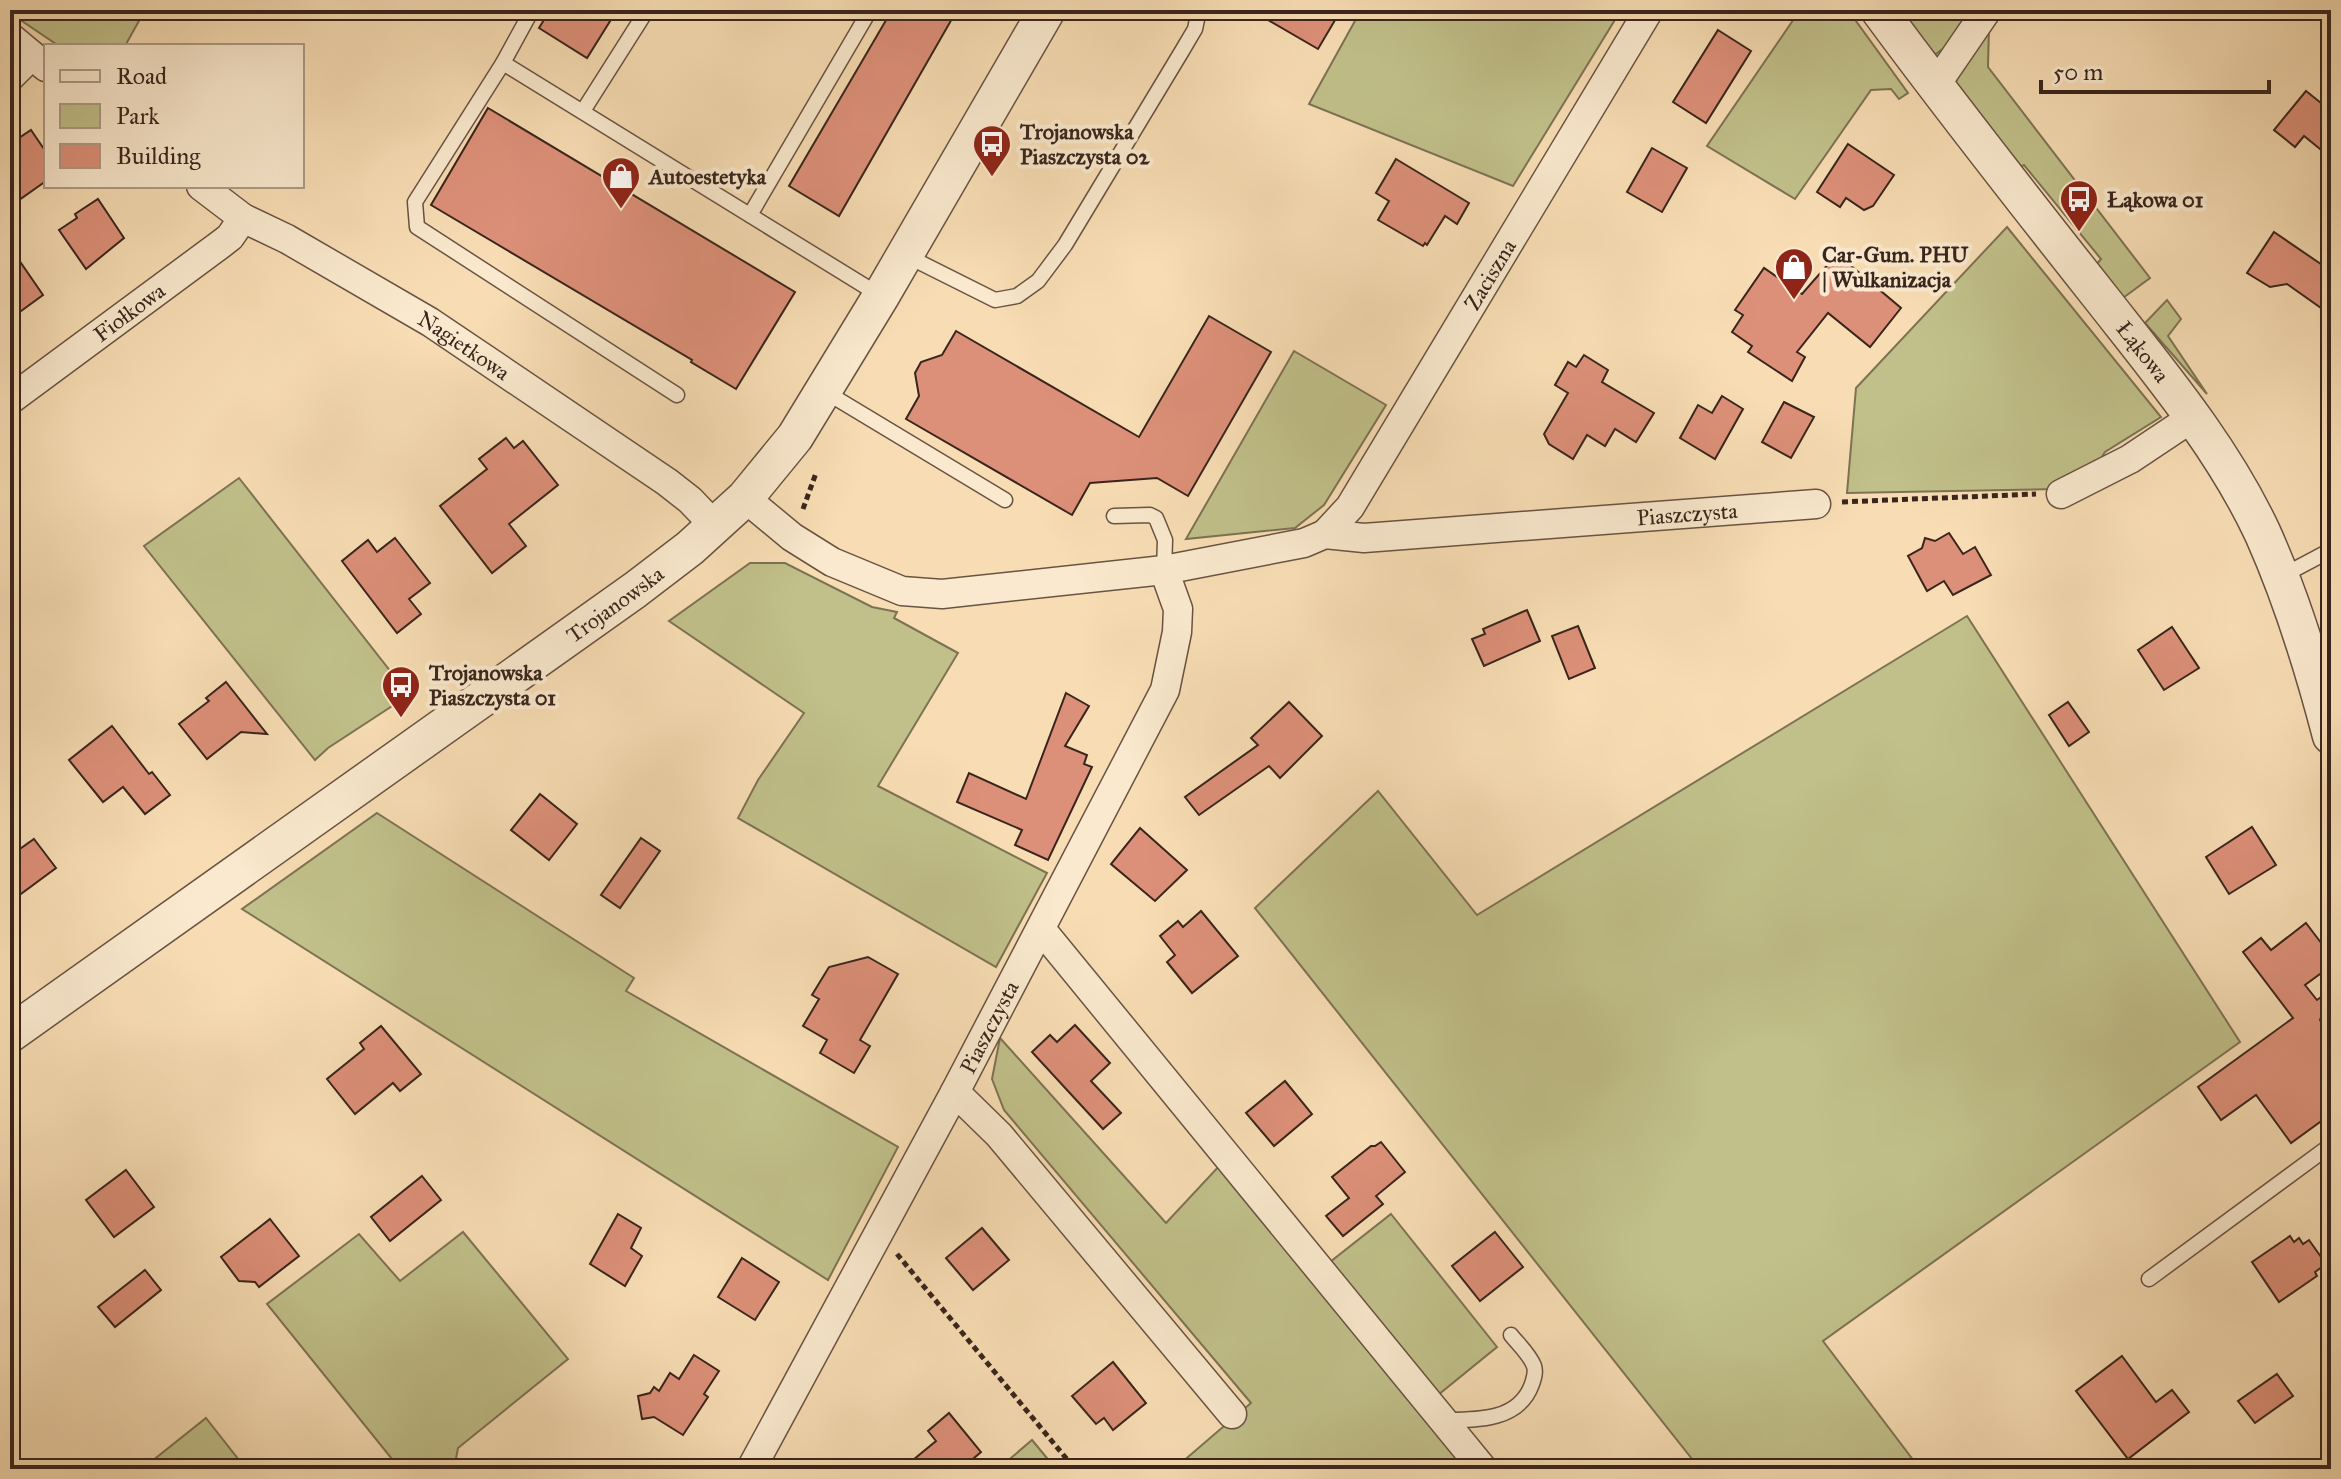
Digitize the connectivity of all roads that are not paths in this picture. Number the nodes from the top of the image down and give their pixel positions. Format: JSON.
{"nodes":[{"id":1,"x":532,"y":10,"type":"edge"},
{"id":2,"x":647,"y":10,"type":"edge"},
{"id":3,"x":870,"y":10,"type":"edge"},
{"id":4,"x":1047,"y":10,"type":"edge"},
{"id":5,"x":1199,"y":10,"type":"edge"},
{"id":6,"x":1649,"y":10,"type":"edge"},
{"id":7,"x":1879,"y":10,"type":"edge"},
{"id":8,"x":1987,"y":10,"type":"edge"},
{"id":9,"x":10,"y":37,"type":"edge"},
{"id":10,"x":39,"y":61,"type":"edge"},
{"id":11,"x":503,"y":63,"type":"junction"},
{"id":12,"x":10,"y":77,"type":"edge"},
{"id":13,"x":1935,"y":86,"type":"junction"},
{"id":14,"x":583,"y":111,"type":"junction"},
{"id":15,"x":204,"y":188,"type":"edge"},
{"id":16,"x":750,"y":215,"type":"junction"},
{"id":17,"x":243,"y":218,"type":"junction"},
{"id":18,"x":905,"y":255,"type":"junction"},
{"id":19,"x":881,"y":296,"type":"junction"},
{"id":20,"x":824,"y":391,"type":"junction"},
{"id":21,"x":677,"y":395,"type":"dead end"},
{"id":22,"x":10,"y":400,"type":"edge"},
{"id":23,"x":2193,"y":417,"type":"junction"},
{"id":24,"x":2061,"y":494,"type":"road end"},
{"id":25,"x":745,"y":498,"type":"junction"},
{"id":26,"x":1005,"y":500,"type":"dead end"},
{"id":27,"x":1816,"y":504,"type":"road end"},
{"id":28,"x":1114,"y":516,"type":"dead end"},
{"id":29,"x":714,"y":525,"type":"junction"},
{"id":30,"x":1325,"y":534,"type":"junction"},
{"id":31,"x":2331,"y":550,"type":"edge"},
{"id":32,"x":1164,"y":570,"type":"junction"},
{"id":33,"x":2280,"y":577,"type":"junction"},
{"id":34,"x":2331,"y":736,"type":"edge"},
{"id":35,"x":1041,"y":929,"type":"junction"},
{"id":36,"x":10,"y":1034,"type":"edge"},
{"id":37,"x":955,"y":1092,"type":"junction"},
{"id":38,"x":2331,"y":1145,"type":"edge"},
{"id":39,"x":2149,"y":1279,"type":"dead end"},
{"id":40,"x":1511,"y":1335,"type":"dead end"},
{"id":41,"x":1232,"y":1414,"type":"dead end"},
{"id":42,"x":1443,"y":1420,"type":"junction"},
{"id":43,"x":751,"y":1469,"type":"edge"},
{"id":44,"x":1483,"y":1469,"type":"edge"}],
"edges":[{"from":1,"to":11,"type":"lane"},
{"from":2,"to":14,"type":"lane"},
{"from":3,"to":16,"type":"lane"},
{"from":4,"to":18,"type":"street","name":"Trojanowska"},
{"from":5,"to":18,"type":"lane"},
{"from":6,"to":30,"type":"street","name":"Zaciszna"},
{"from":7,"to":13,"type":"street","name":"Łąkowa"},
{"from":8,"to":13,"type":"street"},
{"from":9,"to":10,"type":"street"},
{"from":10,"to":12,"type":"street"},
{"from":11,"to":14,"type":"lane"},
{"from":11,"to":21,"type":"lane"},
{"from":13,"to":23,"type":"street","name":"Łąkowa"},
{"from":14,"to":16,"type":"lane"},
{"from":15,"to":17,"type":"street","name":"Nagietkowa"},
{"from":16,"to":19,"type":"lane"},
{"from":17,"to":22,"type":"street","name":"Fiołkowa"},
{"from":17,"to":29,"type":"street","name":"Nagietkowa"},
{"from":18,"to":19,"type":"street","name":"Trojanowska"},
{"from":19,"to":20,"type":"street","name":"Trojanowska"},
{"from":20,"to":25,"type":"street","name":"Trojanowska"},
{"from":20,"to":26,"type":"lane"},
{"from":23,"to":24,"type":"street"},
{"from":23,"to":33,"type":"street","name":"Łąkowa"},
{"from":25,"to":29,"type":"street","name":"Trojanowska"},
{"from":25,"to":32,"type":"street","name":"Piaszczysta"},
{"from":27,"to":30,"type":"street","name":"Piaszczysta"},
{"from":28,"to":32,"type":"lane"},
{"from":29,"to":36,"type":"street","name":"Trojanowska"},
{"from":30,"to":32,"type":"street","name":"Piaszczysta"},
{"from":31,"to":33,"type":"lane"},
{"from":32,"to":35,"type":"street","name":"Piaszczysta"},
{"from":33,"to":34,"type":"street","name":"Łąkowa"},
{"from":35,"to":37,"type":"street","name":"Piaszczysta"},
{"from":35,"to":42,"type":"street"},
{"from":37,"to":41,"type":"street"},
{"from":37,"to":43,"type":"street","name":"Piaszczysta"},
{"from":38,"to":39,"type":"lane"},
{"from":40,"to":42,"type":"lane"},
{"from":42,"to":44,"type":"street"}]}
